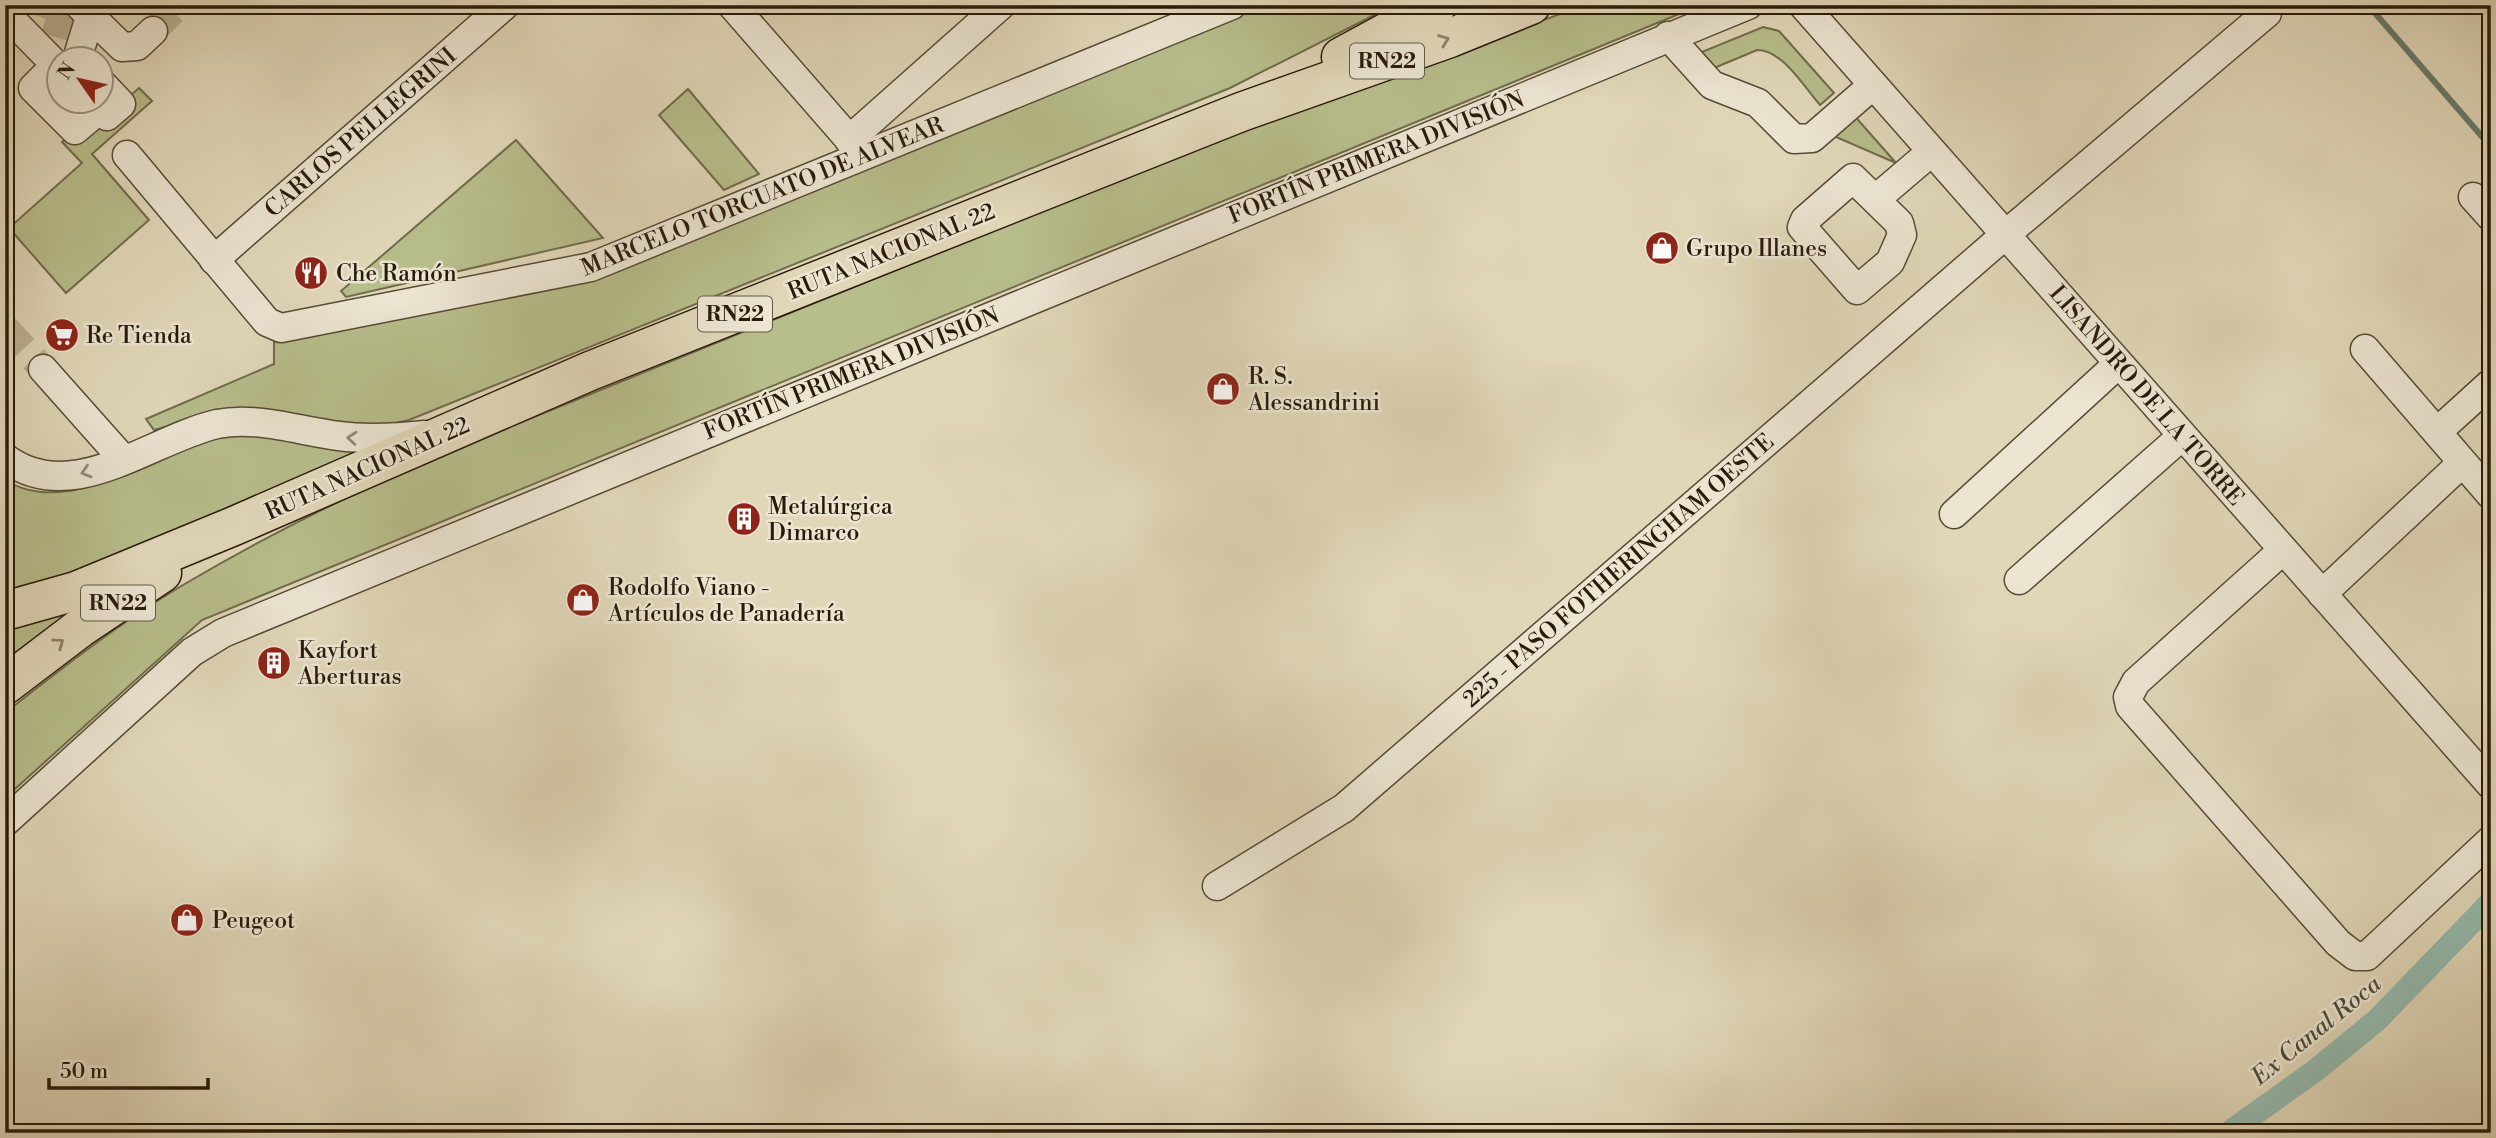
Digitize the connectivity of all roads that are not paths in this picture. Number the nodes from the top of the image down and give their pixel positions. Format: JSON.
{"nodes":[{"id":1,"x":23,"y":5,"type":"edge"},
{"id":2,"x":505,"y":5,"type":"edge"},
{"id":3,"x":732,"y":5,"type":"edge"},
{"id":4,"x":1002,"y":5,"type":"edge"},
{"id":5,"x":1232,"y":5,"type":"edge"},
{"id":6,"x":1437,"y":5,"type":"edge"},
{"id":7,"x":1531,"y":5,"type":"edge"},
{"id":8,"x":1748,"y":5,"type":"edge"},
{"id":9,"x":1803,"y":5,"type":"edge"},
{"id":10,"x":5,"y":13,"type":"edge"},
{"id":11,"x":2267,"y":13,"type":"dead end"},
{"id":12,"x":96,"y":22,"type":"edge"},
{"id":13,"x":153,"y":31,"type":"tunnel mouth"},
{"id":14,"x":1668,"y":36,"type":"junction"},
{"id":15,"x":64,"y":46,"type":"edge"},
{"id":16,"x":84,"y":46,"type":"edge"},
{"id":17,"x":93,"y":46,"type":"edge"},
{"id":18,"x":99,"y":46,"type":"edge"},
{"id":19,"x":46,"y":55,"type":"edge"},
{"id":20,"x":46,"y":75,"type":"edge"},
{"id":21,"x":912,"y":84,"type":"junction"},
{"id":22,"x":1873,"y":85,"type":"junction"},
{"id":23,"x":46,"y":101,"type":"edge"},
{"id":24,"x":1241,"y":112,"type":"junction"},
{"id":25,"x":61,"y":116,"type":"edge"},
{"id":26,"x":92,"y":116,"type":"edge"},
{"id":27,"x":934,"y":127,"type":"junction"},
{"id":28,"x":856,"y":148,"type":"junction"},
{"id":29,"x":1931,"y":152,"type":"junction"},
{"id":30,"x":127,"y":155,"type":"dead end"},
{"id":31,"x":1877,"y":198,"type":"dead end"},
{"id":32,"x":2005,"y":235,"type":"junction"},
{"id":33,"x":214,"y":260,"type":"junction"},
{"id":34,"x":2365,"y":349,"type":"dead end"},
{"id":35,"x":2119,"y":364,"type":"junction"},
{"id":36,"x":43,"y":369,"type":"tunnel mouth"},
{"id":37,"x":2491,"y":383,"type":"edge"},
{"id":38,"x":2437,"y":432,"type":"junction"},
{"id":39,"x":445,"y":433,"type":"junction"},
{"id":40,"x":2182,"y":436,"type":"junction"},
{"id":41,"x":5,"y":458,"type":"edge"},
{"id":42,"x":122,"y":459,"type":"junction"},
{"id":43,"x":2462,"y":463,"type":"junction"},
{"id":44,"x":2491,"y":495,"type":"edge"},
{"id":45,"x":1954,"y":514,"type":"dead end"},
{"id":46,"x":234,"y":526,"type":"junction"},
{"id":47,"x":2283,"y":550,"type":"junction"},
{"id":48,"x":2020,"y":580,"type":"dead end"},
{"id":49,"x":2322,"y":594,"type":"junction"},
{"id":50,"x":5,"y":611,"type":"edge"},
{"id":51,"x":5,"y":685,"type":"edge"},
{"id":52,"x":2491,"y":785,"type":"edge"},
{"id":53,"x":5,"y":822,"type":"edge"},
{"id":54,"x":2491,"y":840,"type":"edge"},
{"id":55,"x":1217,"y":886,"type":"dead end"}],
"edges":[{"from":1,"to":15,"type":"street"},
{"from":2,"to":33,"type":"street","name":"CARLOS PELLEGRINI"},
{"from":3,"to":28,"type":"street"},
{"from":4,"to":21,"type":"street"},
{"from":5,"to":27,"type":"street","name":"MARCELO TORCUATO DE ALVEAR"},
{"from":6,"to":24,"type":"highway","name":"RUTA NACIONAL 22","number":"RN22"},
{"from":24,"to":7,"type":"highway","name":"RUTA NACIONAL 22","number":"RN22","one_way":true},
{"from":8,"to":14,"type":"street","name":"FORTÍN PRIMERA DIVISIÓN"},
{"from":9,"to":22,"type":"street","name":"LISANDRO DE LA TORRE"},
{"from":10,"to":19,"type":"street"},
{"from":11,"to":32,"type":"street","name":"225 - PASO FOTHERINGHAM OESTE"},
{"from":12,"to":13,"type":"street"},
{"from":12,"to":16,"type":"street"},
{"from":12,"to":17,"type":"street"},
{"from":12,"to":18,"type":"street"},
{"from":14,"to":22,"type":"street"},
{"from":14,"to":53,"type":"street","name":"FORTÍN PRIMERA DIVISIÓN"},
{"from":20,"to":23,"type":"street"},
{"from":21,"to":27,"type":"street"},
{"from":21,"to":28,"type":"street"},
{"from":22,"to":29,"type":"street","name":"LISANDRO DE LA TORRE"},
{"from":24,"to":39,"type":"highway","name":"RUTA NACIONAL 22","number":"RN22"},
{"from":25,"to":26,"type":"street"},
{"from":27,"to":28,"type":"street","name":"MARCELO TORCUATO DE ALVEAR"},
{"from":28,"to":33,"type":"street","name":"MARCELO TORCUATO DE ALVEAR"},
{"from":29,"to":31,"type":"street"},
{"from":29,"to":32,"type":"street","name":"LISANDRO DE LA TORRE"},
{"from":30,"to":33,"type":"street"},
{"from":32,"to":35,"type":"street","name":"LISANDRO DE LA TORRE"},
{"from":32,"to":55,"type":"street","name":"225 - PASO FOTHERINGHAM OESTE"},
{"from":34,"to":38,"type":"street"},
{"from":35,"to":40,"type":"street","name":"LISANDRO DE LA TORRE"},
{"from":35,"to":45,"type":"street"},
{"from":36,"to":42,"type":"street"},
{"from":37,"to":38,"type":"street"},
{"from":38,"to":43,"type":"street"},
{"from":39,"to":42,"type":"street","one_way":true},
{"from":39,"to":46,"type":"highway","name":"RUTA NACIONAL 22","number":"RN22"},
{"from":40,"to":47,"type":"street","name":"LISANDRO DE LA TORRE"},
{"from":40,"to":48,"type":"street"},
{"from":42,"to":41,"type":"street","one_way":true},
{"from":43,"to":44,"type":"street"},
{"from":43,"to":49,"type":"street"},
{"from":46,"to":50,"type":"highway","name":"RUTA NACIONAL 22","number":"RN22"},
{"from":51,"to":46,"type":"highway","name":"RUTA NACIONAL 22","number":"RN22","one_way":true},
{"from":47,"to":49,"type":"street","name":"LISANDRO DE LA TORRE"},
{"from":47,"to":54,"type":"street"},
{"from":49,"to":52,"type":"street","name":"LISANDRO DE LA TORRE"}]}
